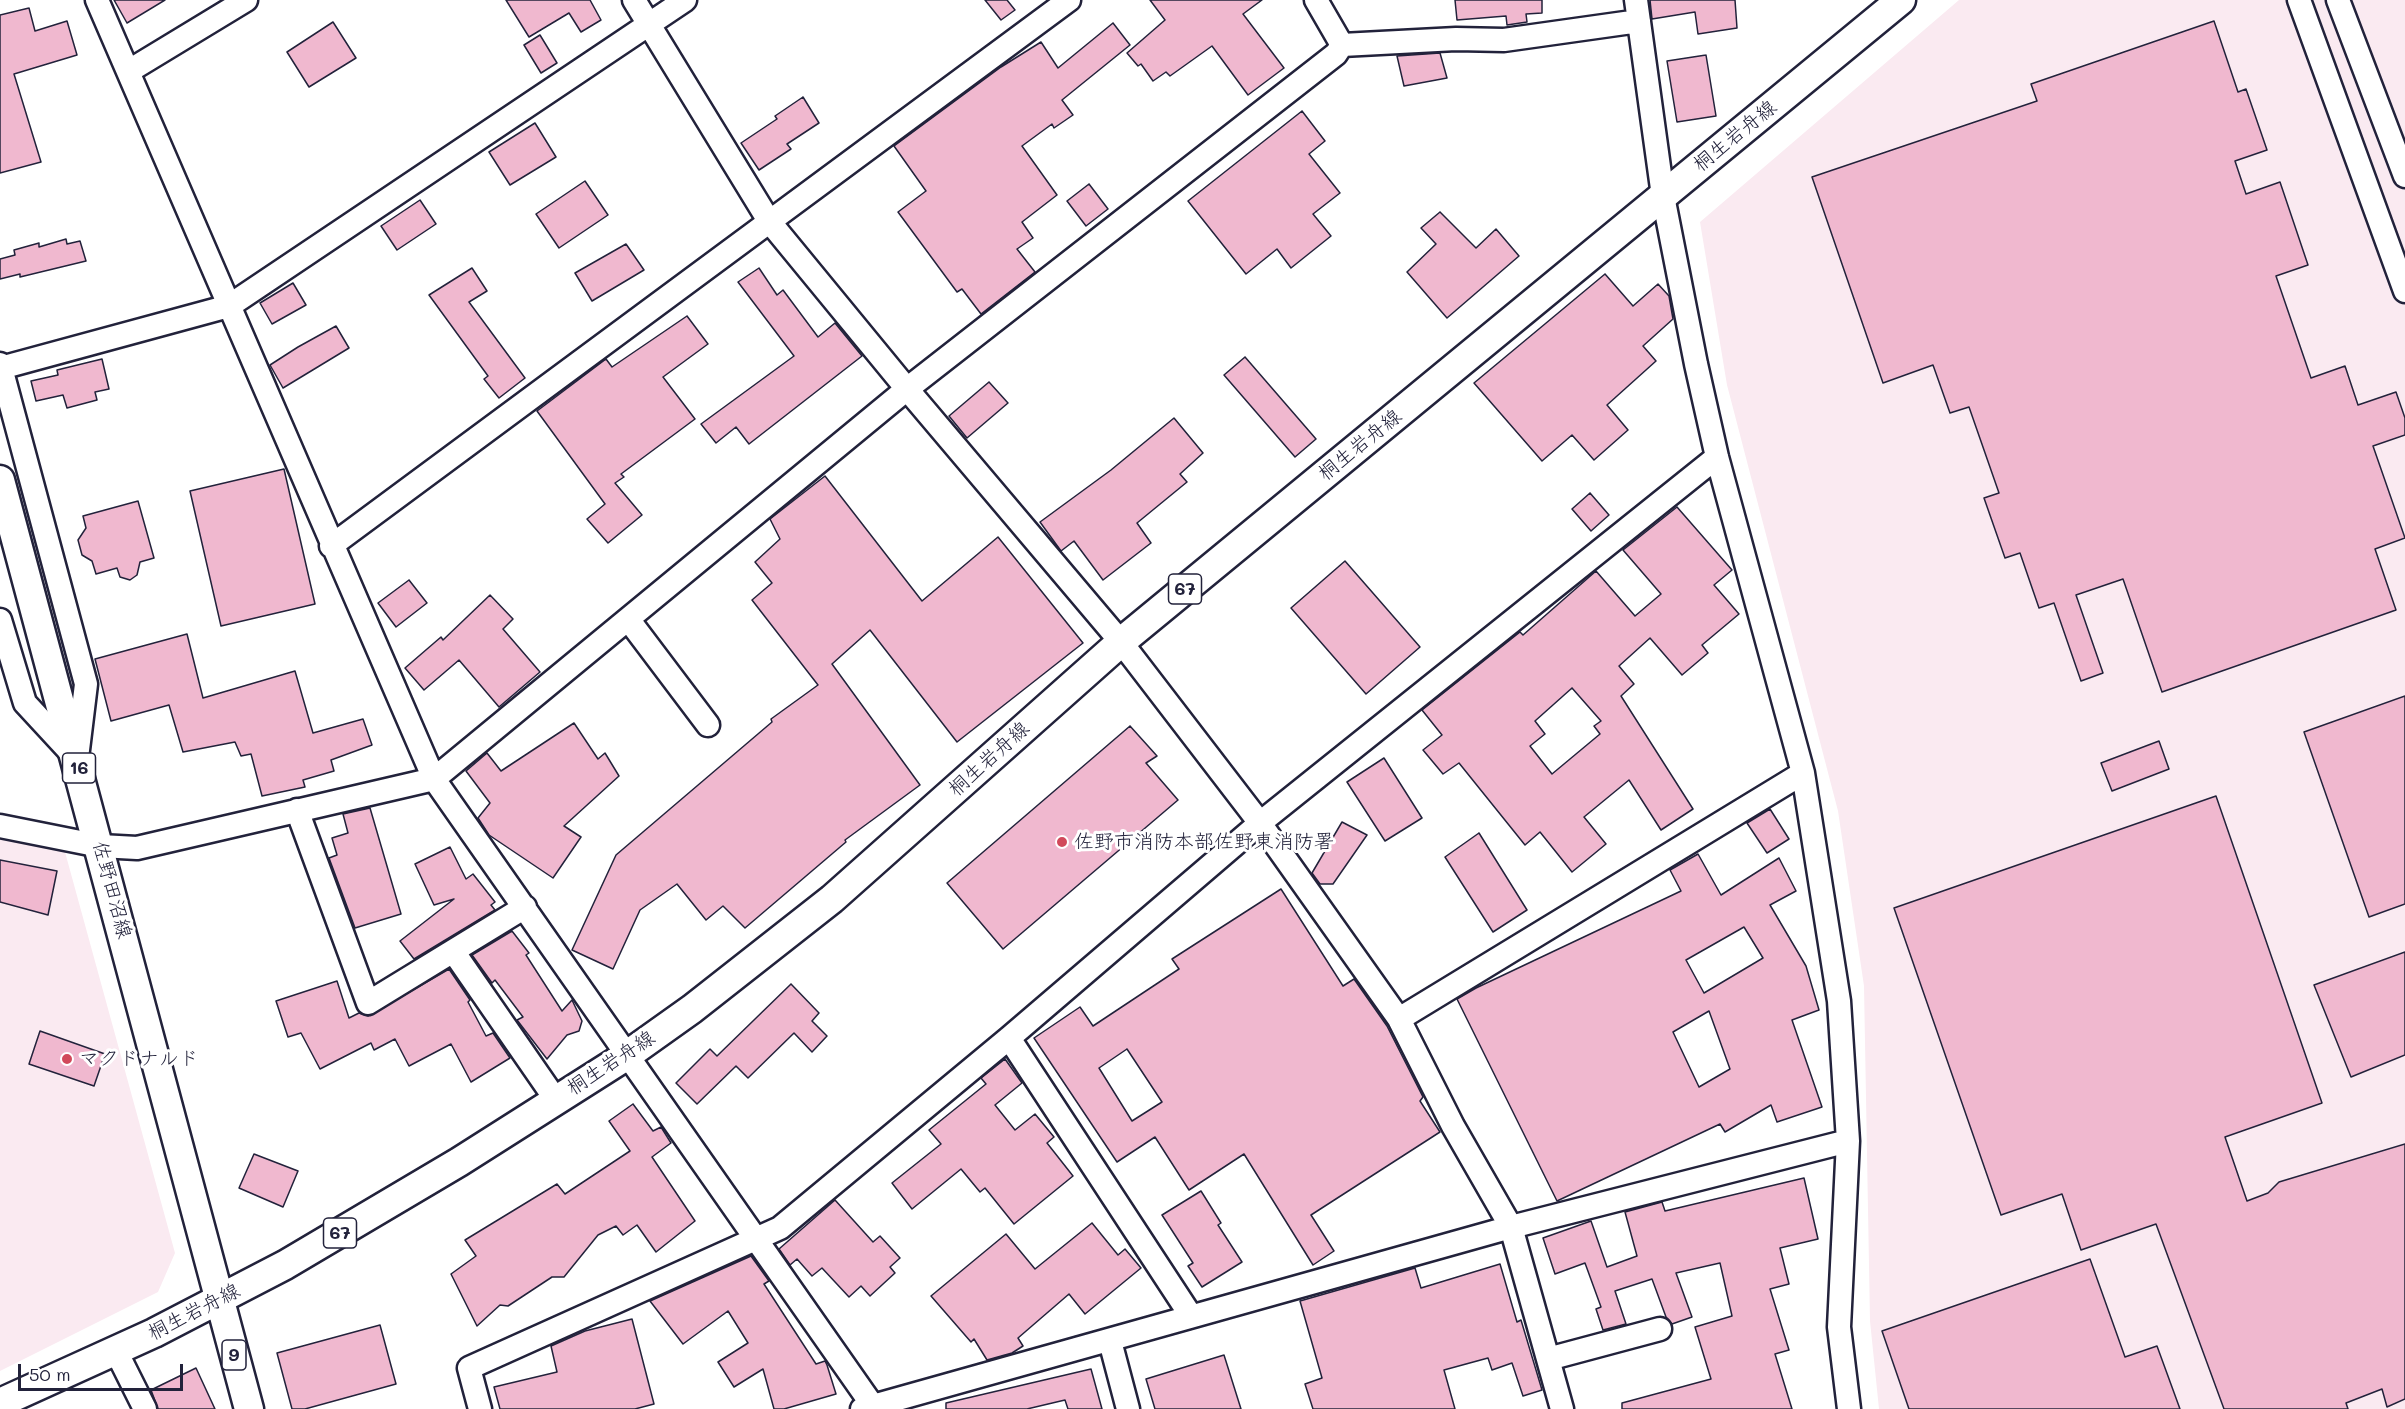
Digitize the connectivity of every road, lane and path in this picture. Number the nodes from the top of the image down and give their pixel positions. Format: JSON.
{"nodes":[{"id":1,"x":97,"y":0,"type":"edge"},
{"id":2,"x":246,"y":0,"type":"edge"},
{"id":3,"x":634,"y":0,"type":"edge"},
{"id":4,"x":685,"y":0,"type":"edge"},
{"id":5,"x":1069,"y":0,"type":"edge"},
{"id":6,"x":1316,"y":0,"type":"edge"},
{"id":7,"x":1901,"y":0,"type":"edge"},
{"id":8,"x":2299,"y":0,"type":"edge"},
{"id":9,"x":2338,"y":0,"type":"edge"},
{"id":10,"x":1637,"y":11,"type":"edge"},
{"id":11,"x":649,"y":24,"type":"junction"},
{"id":12,"x":1342,"y":45,"type":"junction"},
{"id":13,"x":129,"y":71,"type":"junction"},
{"id":14,"x":2405,"y":176,"type":"edge"},
{"id":15,"x":1663,"y":196,"type":"junction"},
{"id":16,"x":769,"y":220,"type":"junction"},
{"id":17,"x":2405,"y":291,"type":"edge"},
{"id":18,"x":229,"y":306,"type":"junction"},
{"id":19,"x":0,"y":366,"type":"edge"},
{"id":20,"x":906,"y":389,"type":"junction"},
{"id":21,"x":1717,"y":457,"type":"junction"},
{"id":22,"x":0,"y":480,"type":"edge"},
{"id":23,"x":331,"y":546,"type":"junction"},
{"id":24,"x":628,"y":619,"type":"junction"},
{"id":25,"x":0,"y":620,"type":"edge"},
{"id":26,"x":1121,"y":642,"type":"junction"},
{"id":27,"x":708,"y":725,"type":"dead end"},
{"id":28,"x":77,"y":759,"type":"junction"},
{"id":29,"x":1803,"y":773,"type":"junction"},
{"id":30,"x":434,"y":779,"type":"junction"},
{"id":31,"x":297,"y":810,"type":"junction"},
{"id":32,"x":1260,"y":823,"type":"junction"},
{"id":33,"x":0,"y":826,"type":"edge"},
{"id":34,"x":100,"y":846,"type":"junction"},
{"id":35,"x":525,"y":907,"type":"junction"},
{"id":36,"x":453,"y":951,"type":"junction"},
{"id":37,"x":1399,"y":1019,"type":"junction"},
{"id":38,"x":1009,"y":1038,"type":"junction"},
{"id":39,"x":626,"y":1056,"type":"junction"},
{"id":40,"x":556,"y":1100,"type":"junction"},
{"id":41,"x":1848,"y":1141,"type":"junction"},
{"id":42,"x":1511,"y":1227,"type":"junction"},
{"id":43,"x":755,"y":1240,"type":"junction"},
{"id":44,"x":219,"y":1301,"type":"junction"},
{"id":45,"x":1191,"y":1316,"type":"junction"},
{"id":46,"x":1660,"y":1329,"type":"dead end"},
{"id":47,"x":1110,"y":1341,"type":"junction"},
{"id":48,"x":116,"y":1351,"type":"junction"},
{"id":49,"x":1548,"y":1359,"type":"junction"},
{"id":50,"x":0,"y":1402,"type":"edge"},
{"id":51,"x":870,"y":1408,"type":"edge"},
{"id":52,"x":145,"y":1409,"type":"edge"},
{"id":53,"x":249,"y":1409,"type":"edge"},
{"id":54,"x":480,"y":1409,"type":"edge"},
{"id":55,"x":1128,"y":1409,"type":"edge"},
{"id":56,"x":1561,"y":1409,"type":"edge"},
{"id":57,"x":1849,"y":1409,"type":"edge"}],
"edges":[{"from":1,"to":13,"type":"street"},
{"from":2,"to":13,"type":"street"},
{"from":3,"to":11,"type":"street"},
{"from":4,"to":11,"type":"street"},
{"from":5,"to":16,"type":"street"},
{"from":6,"to":12,"type":"street"},
{"from":7,"to":15,"type":"main road","name":"桐生岩舟線","number":"67"},
{"from":8,"to":17,"type":"street"},
{"from":9,"to":14,"type":"street"},
{"from":10,"to":12,"type":"street"},
{"from":10,"to":15,"type":"street"},
{"from":11,"to":16,"type":"street"},
{"from":11,"to":18,"type":"street"},
{"from":12,"to":20,"type":"street"},
{"from":13,"to":18,"type":"street"},
{"from":15,"to":21,"type":"street"},
{"from":15,"to":26,"type":"main road","name":"桐生岩舟線","number":"67"},
{"from":16,"to":20,"type":"street"},
{"from":16,"to":23,"type":"street"},
{"from":18,"to":19,"type":"street"},
{"from":18,"to":23,"type":"street"},
{"from":19,"to":28,"type":"street"},
{"from":20,"to":24,"type":"street"},
{"from":20,"to":26,"type":"street"},
{"from":21,"to":29,"type":"street"},
{"from":21,"to":32,"type":"street"},
{"from":22,"to":28,"type":"main road","name":"佐野田沼線","number":"16"},
{"from":23,"to":30,"type":"street"},
{"from":24,"to":27,"type":"street"},
{"from":24,"to":30,"type":"street"},
{"from":25,"to":28,"type":"street"},
{"from":26,"to":32,"type":"street"},
{"from":26,"to":39,"type":"main road","name":"桐生岩舟線","number":"67"},
{"from":28,"to":34,"type":"main road","name":"佐野田沼線","number":"16"},
{"from":29,"to":37,"type":"street"},
{"from":29,"to":41,"type":"street"},
{"from":30,"to":31,"type":"street"},
{"from":30,"to":35,"type":"street"},
{"from":31,"to":34,"type":"street"},
{"from":31,"to":36,"type":"street"},
{"from":32,"to":37,"type":"street"},
{"from":32,"to":38,"type":"street"},
{"from":33,"to":34,"type":"street"},
{"from":34,"to":44,"type":"main road","name":"佐野田沼線","number":"16"},
{"from":35,"to":36,"type":"street"},
{"from":35,"to":39,"type":"street"},
{"from":36,"to":40,"type":"street"},
{"from":37,"to":42,"type":"street"},
{"from":38,"to":43,"type":"street"},
{"from":38,"to":45,"type":"street"},
{"from":39,"to":40,"type":"main road","name":"桐生岩舟線","number":"67"},
{"from":39,"to":43,"type":"street"},
{"from":40,"to":44,"type":"main road","name":"桐生岩舟線","number":"67"},
{"from":41,"to":42,"type":"street"},
{"from":41,"to":57,"type":"street"},
{"from":42,"to":45,"type":"street"},
{"from":42,"to":49,"type":"street"},
{"from":43,"to":51,"type":"street"},
{"from":43,"to":54,"type":"street"},
{"from":44,"to":48,"type":"main road","name":"桐生岩舟線","number":"67"},
{"from":44,"to":53,"type":"main road","number":"9"},
{"from":45,"to":47,"type":"street"},
{"from":46,"to":49,"type":"street"},
{"from":47,"to":51,"type":"street"},
{"from":47,"to":55,"type":"street"},
{"from":48,"to":50,"type":"main road","name":"桐生岩舟線","number":"67"},
{"from":48,"to":52,"type":"street"},
{"from":49,"to":56,"type":"street"}]}
